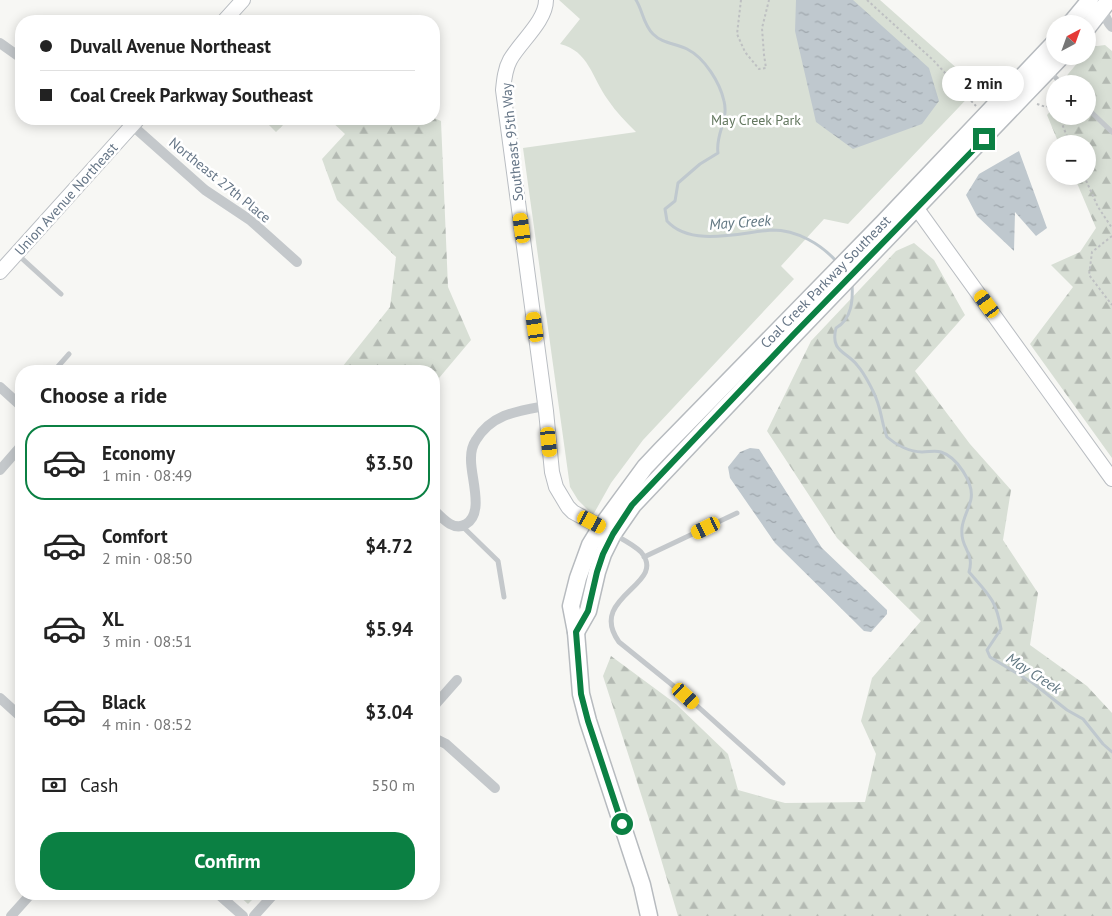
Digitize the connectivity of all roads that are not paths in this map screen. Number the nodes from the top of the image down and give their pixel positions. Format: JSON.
{"nodes":[{"id":1,"x":243,"y":0,"type":"edge"},
{"id":2,"x":546,"y":0,"type":"edge"},
{"id":3,"x":1084,"y":0,"type":"edge"},
{"id":4,"x":1101,"y":3,"type":"edge"},
{"id":5,"x":229,"y":15,"type":"edge"},
{"id":6,"x":1083,"y":15,"type":"edge"},
{"id":7,"x":1094,"y":15,"type":"edge"},
{"id":8,"x":1112,"y":27,"type":"edge"},
{"id":9,"x":0,"y":43,"type":"edge"},
{"id":10,"x":1046,"y":52,"type":"edge"},
{"id":11,"x":15,"y":54,"type":"edge"},
{"id":12,"x":1055,"y":65,"type":"edge"},
{"id":13,"x":1050,"y":71,"type":"junction"},
{"id":14,"x":1053,"y":75,"type":"edge"},
{"id":15,"x":1096,"y":117,"type":"edge"},
{"id":16,"x":129,"y":125,"type":"edge"},
{"id":17,"x":136,"y":125,"type":"edge"},
{"id":18,"x":1112,"y":132,"type":"edge"},
{"id":19,"x":913,"y":202,"type":"junction"},
{"id":20,"x":16,"y":254,"type":"junction"},
{"id":21,"x":298,"y":262,"type":"dead end"},
{"id":22,"x":0,"y":272,"type":"edge"},
{"id":23,"x":61,"y":294,"type":"dead end"},
{"id":24,"x":70,"y":354,"type":"dead end"},
{"id":25,"x":60,"y":365,"type":"edge"},
{"id":26,"x":0,"y":387,"type":"edge"},
{"id":27,"x":15,"y":401,"type":"edge"},
{"id":28,"x":545,"y":406,"type":"junction"},
{"id":29,"x":15,"y":453,"type":"edge"},
{"id":30,"x":0,"y":470,"type":"edge"},
{"id":31,"x":1112,"y":479,"type":"edge"},
{"id":32,"x":737,"y":512,"type":"dead end"},
{"id":33,"x":440,"y":515,"type":"edge"},
{"id":34,"x":462,"y":526,"type":"junction"},
{"id":35,"x":607,"y":531,"type":"junction"},
{"id":36,"x":644,"y":557,"type":"junction"},
{"id":37,"x":504,"y":597,"type":"dead end"},
{"id":38,"x":576,"y":632,"type":"junction"},
{"id":39,"x":457,"y":680,"type":"dead end"},
{"id":40,"x":440,"y":699,"type":"edge"},
{"id":41,"x":1,"y":700,"type":"edge"},
{"id":42,"x":15,"y":712,"type":"edge"},
{"id":43,"x":440,"y":741,"type":"edge"},
{"id":44,"x":783,"y":783,"type":"dead end"},
{"id":45,"x":495,"y":788,"type":"dead end"},
{"id":46,"x":25,"y":900,"type":"edge"},
{"id":47,"x":225,"y":900,"type":"edge"},
{"id":48,"x":269,"y":900,"type":"edge"},
{"id":49,"x":11,"y":916,"type":"edge"},
{"id":50,"x":243,"y":916,"type":"edge"},
{"id":51,"x":254,"y":916,"type":"edge"},
{"id":52,"x":649,"y":916,"type":"edge"}],
"edges":[{"from":1,"to":5,"type":"street"},
{"from":2,"to":28,"type":"street","name":"Southeast 95th Way"},
{"from":3,"to":4,"type":"lane"},
{"from":4,"to":6,"type":"main road"},
{"from":4,"to":7,"type":"main road"},
{"from":4,"to":8,"type":"street"},
{"from":9,"to":11,"type":"street"},
{"from":10,"to":19,"type":"main road","name":"Coal Creek Parkway Southeast"},
{"from":12,"to":13,"type":"main road","name":"Coal Creek Parkway Southeast"},
{"from":13,"to":14,"type":"lane"},
{"from":13,"to":19,"type":"main road","name":"Coal Creek Parkway Southeast"},
{"from":15,"to":18,"type":"lane"},
{"from":16,"to":20,"type":"street","name":"Union Avenue Northeast"},
{"from":17,"to":21,"type":"street","name":"Northeast 27th Place"},
{"from":19,"to":31,"type":"street"},
{"from":19,"to":35,"type":"main road","name":"Coal Creek Parkway Southeast"},
{"from":20,"to":22,"type":"street","name":"Union Avenue Northeast"},
{"from":20,"to":23,"type":"lane"},
{"from":24,"to":25,"type":"lane"},
{"from":26,"to":27,"type":"street"},
{"from":28,"to":34,"type":"street"},
{"from":28,"to":35,"type":"street","name":"Southeast 95th Way"},
{"from":29,"to":30,"type":"street"},
{"from":32,"to":36,"type":"lane"},
{"from":33,"to":34,"type":"street"},
{"from":34,"to":37,"type":"lane"},
{"from":35,"to":36,"type":"lane"},
{"from":35,"to":38,"type":"main road","name":"Coal Creek Parkway Southeast"},
{"from":35,"to":38,"type":"main road"},
{"from":36,"to":44,"type":"lane"},
{"from":38,"to":52,"type":"main road"},
{"from":39,"to":40,"type":"street"},
{"from":41,"to":42,"type":"street"},
{"from":43,"to":45,"type":"street"},
{"from":46,"to":49,"type":"street"},
{"from":47,"to":50,"type":"street"},
{"from":48,"to":51,"type":"street"}]}
